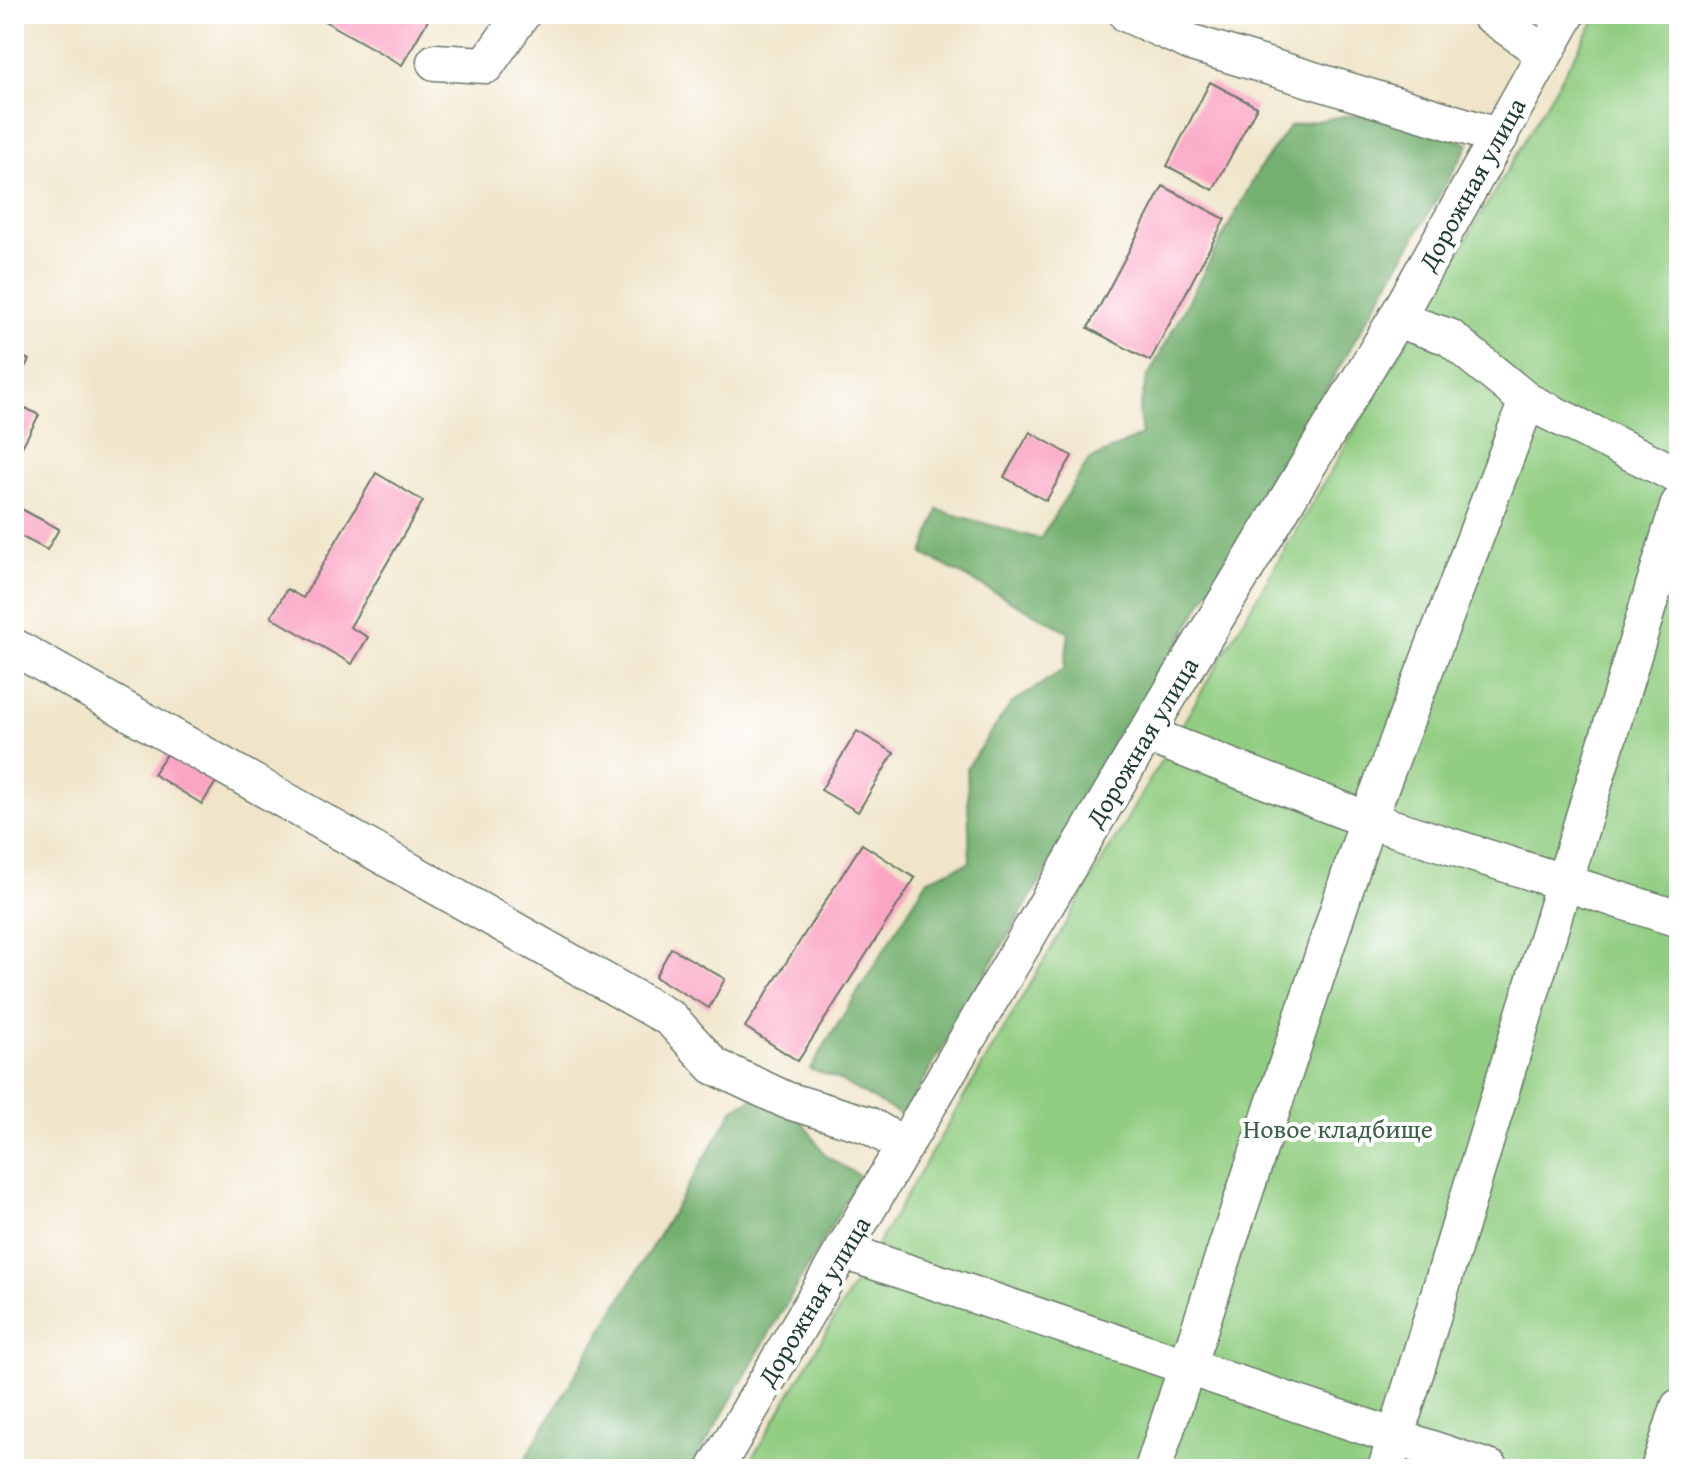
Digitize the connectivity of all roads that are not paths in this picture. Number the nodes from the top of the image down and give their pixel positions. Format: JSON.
{"nodes":[{"id":1,"x":522,"y":14,"type":"edge"},
{"id":2,"x":1127,"y":14,"type":"edge"},
{"id":3,"x":1489,"y":14,"type":"edge"},
{"id":4,"x":1567,"y":14,"type":"edge"},
{"id":5,"x":1544,"y":53,"type":"junction"},
{"id":6,"x":435,"y":62,"type":"dead end"},
{"id":7,"x":1500,"y":137,"type":"junction"},
{"id":8,"x":1396,"y":319,"type":"junction"},
{"id":9,"x":1527,"y":401,"type":"junction"},
{"id":10,"x":1679,"y":476,"type":"edge"},
{"id":11,"x":1679,"y":504,"type":"edge"},
{"id":12,"x":14,"y":647,"type":"edge"},
{"id":13,"x":1146,"y":734,"type":"junction"},
{"id":14,"x":1368,"y":820,"type":"junction"},
{"id":15,"x":1564,"y":885,"type":"junction"},
{"id":16,"x":1679,"y":919,"type":"edge"},
{"id":17,"x":905,"y":1146,"type":"junction"},
{"id":18,"x":844,"y":1251,"type":"junction"},
{"id":19,"x":1185,"y":1367,"type":"junction"},
{"id":20,"x":1679,"y":1407,"type":"edge"},
{"id":21,"x":1391,"y":1454,"type":"edge"},
{"id":22,"x":715,"y":1469,"type":"edge"},
{"id":23,"x":1153,"y":1469,"type":"edge"},
{"id":24,"x":1491,"y":1469,"type":"edge"},
{"id":25,"x":1659,"y":1469,"type":"edge"}],
"edges":[{"from":1,"to":6,"type":"street"},
{"from":2,"to":7,"type":"street"},
{"from":3,"to":5,"type":"street"},
{"from":4,"to":5,"type":"street","name":"Дорожная улица"},
{"from":5,"to":7,"type":"street","name":"Дорожная улица"},
{"from":7,"to":8,"type":"street","name":"Дорожная улица"},
{"from":8,"to":9,"type":"street"},
{"from":8,"to":13,"type":"street","name":"Дорожная улица"},
{"from":9,"to":10,"type":"street"},
{"from":9,"to":14,"type":"street"},
{"from":11,"to":15,"type":"street"},
{"from":12,"to":17,"type":"street"},
{"from":13,"to":14,"type":"street"},
{"from":13,"to":17,"type":"street","name":"Дорожная улица"},
{"from":14,"to":15,"type":"street"},
{"from":14,"to":19,"type":"street"},
{"from":15,"to":16,"type":"street"},
{"from":15,"to":21,"type":"street"},
{"from":17,"to":18,"type":"street","name":"Дорожная улица"},
{"from":18,"to":19,"type":"street"},
{"from":18,"to":22,"type":"street","name":"Дорожная улица"},
{"from":19,"to":21,"type":"street"},
{"from":19,"to":23,"type":"street"},
{"from":20,"to":25,"type":"street"},
{"from":21,"to":24,"type":"street"}]}
